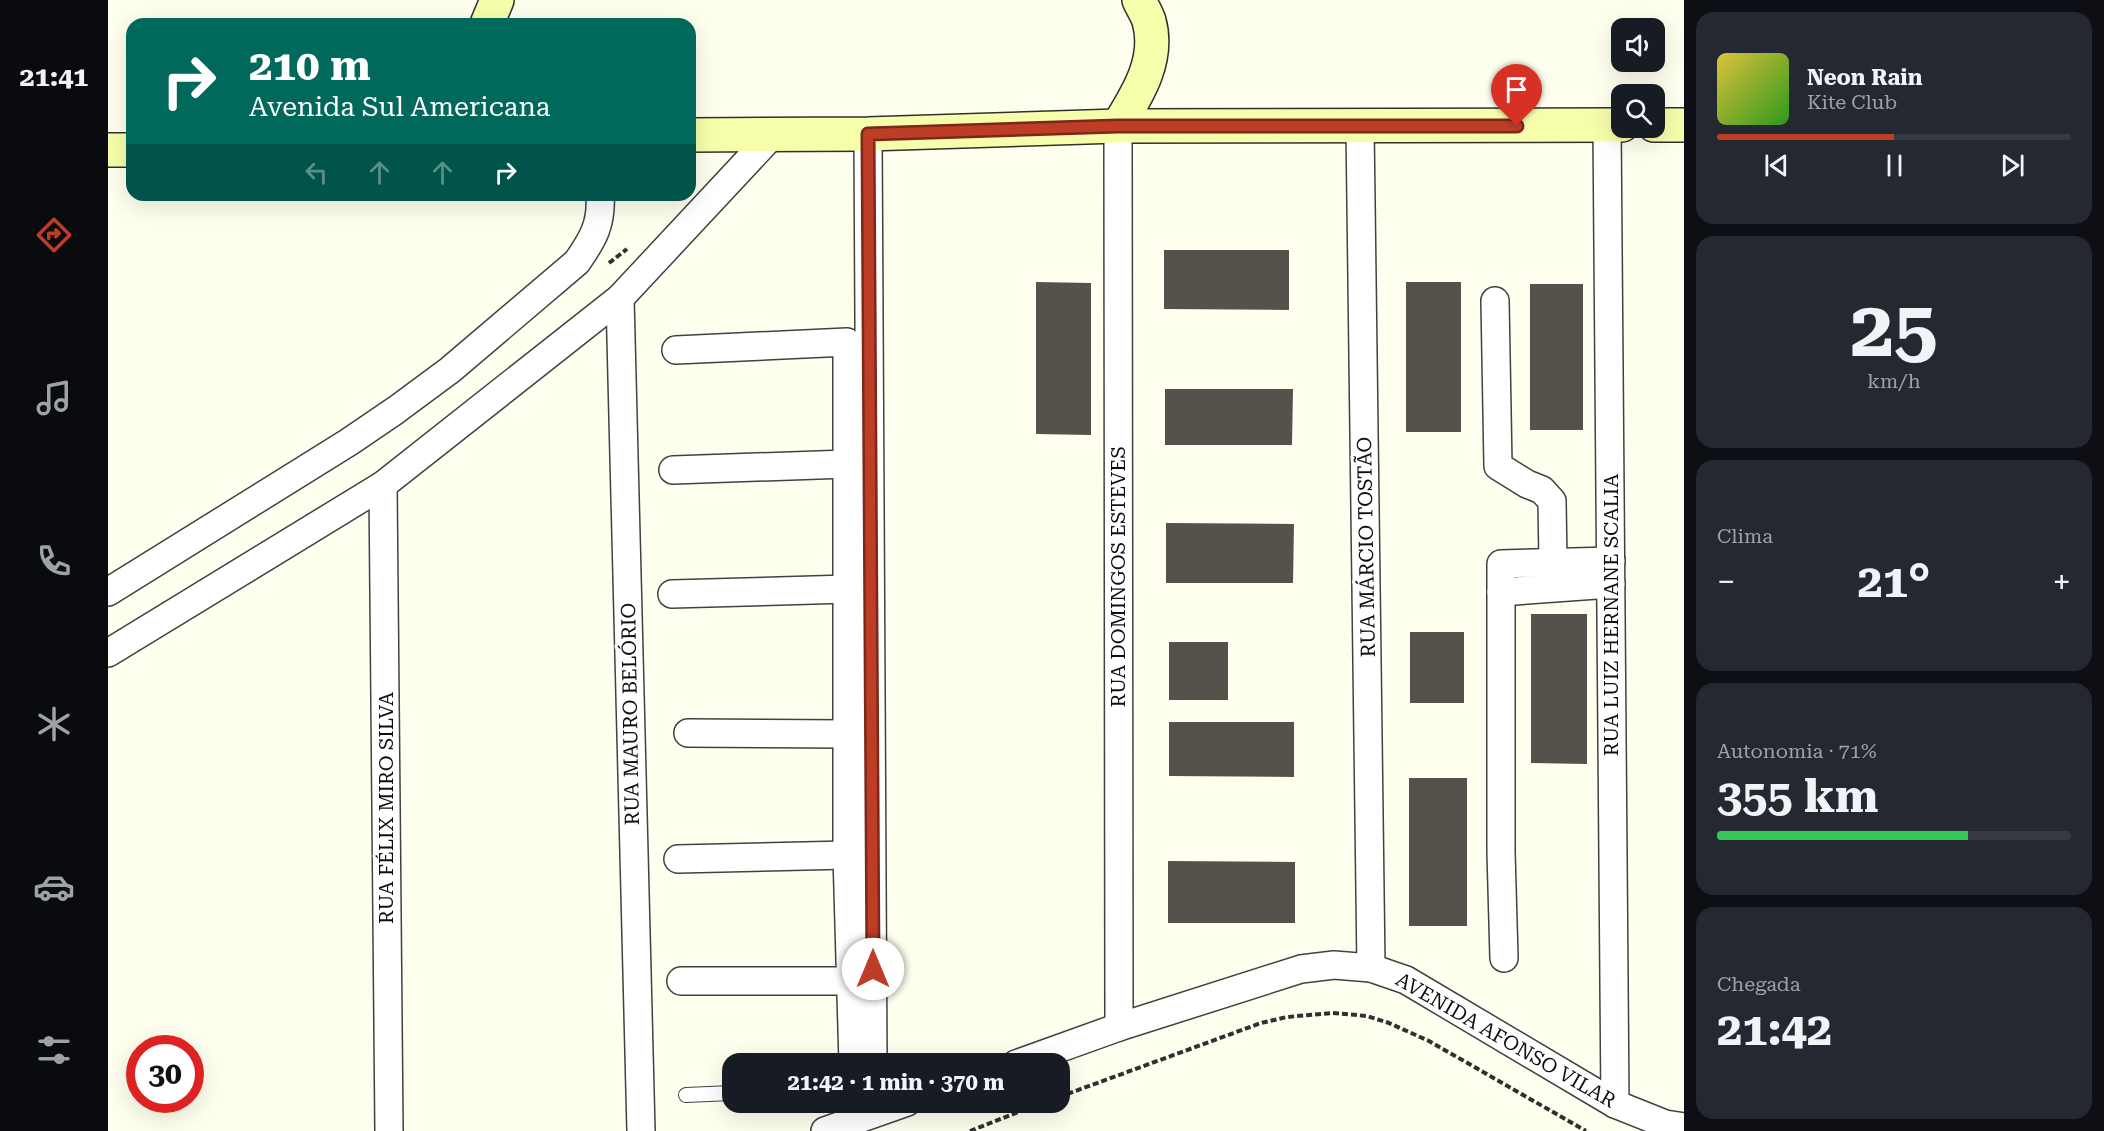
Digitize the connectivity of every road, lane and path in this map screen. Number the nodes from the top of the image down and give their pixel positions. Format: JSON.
{"nodes":[{"id":1,"x":497,"y":0,"type":"edge"},
{"id":2,"x":1138,"y":0,"type":"edge"},
{"id":3,"x":490,"y":18,"type":"edge"},
{"id":4,"x":1611,"y":125,"type":"edge"},
{"id":5,"x":1665,"y":125,"type":"edge"},
{"id":6,"x":1684,"y":125,"type":"edge"},
{"id":7,"x":1118,"y":126,"type":"junction"},
{"id":8,"x":1360,"y":126,"type":"junction"},
{"id":9,"x":774,"y":133,"type":"junction"},
{"id":10,"x":868,"y":134,"type":"junction"},
{"id":11,"x":696,"y":135,"type":"edge"},
{"id":12,"x":1614,"y":138,"type":"edge"},
{"id":13,"x":108,"y":150,"type":"edge"},
{"id":14,"x":126,"y":150,"type":"edge"},
{"id":15,"x":600,"y":201,"type":"edge"},
{"id":16,"x":620,"y":298,"type":"junction"},
{"id":17,"x":1495,"y":302,"type":"dead end"},
{"id":18,"x":676,"y":350,"type":"dead end"},
{"id":19,"x":847,"y":464,"type":"junction"},
{"id":20,"x":673,"y":470,"type":"dead end"},
{"id":21,"x":383,"y":485,"type":"junction"},
{"id":22,"x":1553,"y":562,"type":"junction"},
{"id":23,"x":1611,"y":572,"type":"junction"},
{"id":24,"x":848,"y":590,"type":"junction"},
{"id":25,"x":108,"y":592,"type":"edge"},
{"id":26,"x":1501,"y":592,"type":"junction"},
{"id":27,"x":672,"y":594,"type":"dead end"},
{"id":28,"x":108,"y":653,"type":"edge"},
{"id":29,"x":688,"y":733,"type":"dead end"},
{"id":30,"x":847,"y":734,"type":"junction"},
{"id":31,"x":847,"y":855,"type":"junction"},
{"id":32,"x":678,"y":859,"type":"dead end"},
{"id":33,"x":1504,"y":958,"type":"dead end"},
{"id":34,"x":1371,"y":968,"type":"junction"},
{"id":35,"x":681,"y":981,"type":"dead end"},
{"id":36,"x":851,"y":981,"type":"junction"},
{"id":37,"x":1119,"y":1027,"type":"junction"},
{"id":38,"x":854,"y":1053,"type":"edge"},
{"id":39,"x":873,"y":1053,"type":"edge"},
{"id":40,"x":1047,"y":1053,"type":"edge"},
{"id":41,"x":722,"y":1093,"type":"edge"},
{"id":42,"x":1070,"y":1093,"type":"edge"},
{"id":43,"x":686,"y":1095,"type":"dead end"},
{"id":44,"x":1615,"y":1104,"type":"junction"},
{"id":45,"x":858,"y":1113,"type":"edge"},
{"id":46,"x":1016,"y":1113,"type":"edge"},
{"id":47,"x":1684,"y":1127,"type":"edge"},
{"id":48,"x":388,"y":1131,"type":"edge"},
{"id":49,"x":641,"y":1131,"type":"edge"},
{"id":50,"x":825,"y":1131,"type":"edge"},
{"id":51,"x":970,"y":1131,"type":"edge"},
{"id":52,"x":1586,"y":1131,"type":"edge"}],
"edges":[{"from":1,"to":3,"type":"street"},
{"from":2,"to":7,"type":"street"},
{"from":4,"to":8,"type":"street"},
{"from":5,"to":6,"type":"street"},
{"from":7,"to":8,"type":"street"},
{"from":7,"to":10,"type":"street"},
{"from":7,"to":37,"type":"street","name":"RUA DOMINGOS ESTEVES"},
{"from":8,"to":34,"type":"street","name":"RUA MÁRCIO TOSTÃO"},
{"from":9,"to":10,"type":"street"},
{"from":9,"to":11,"type":"street"},
{"from":9,"to":16,"type":"street"},
{"from":10,"to":39,"type":"street"},
{"from":12,"to":23,"type":"street","name":"RUA LUIZ HERNANE SCALIA"},
{"from":13,"to":14,"type":"street"},
{"from":15,"to":25,"type":"street"},
{"from":16,"to":21,"type":"street"},
{"from":16,"to":49,"type":"street","name":"RUA MAURO BELÓRIO"},
{"from":17,"to":22,"type":"street"},
{"from":18,"to":19,"type":"street"},
{"from":19,"to":20,"type":"street"},
{"from":19,"to":24,"type":"street"},
{"from":21,"to":28,"type":"street"},
{"from":21,"to":48,"type":"street","name":"RUA FÉLIX MIRO SILVA"},
{"from":22,"to":23,"type":"street"},
{"from":22,"to":26,"type":"street"},
{"from":23,"to":26,"type":"street"},
{"from":23,"to":44,"type":"street","name":"RUA LUIZ HERNANE SCALIA"},
{"from":24,"to":27,"type":"street"},
{"from":24,"to":30,"type":"street"},
{"from":26,"to":33,"type":"street"},
{"from":29,"to":30,"type":"street"},
{"from":30,"to":31,"type":"street"},
{"from":31,"to":32,"type":"street"},
{"from":31,"to":36,"type":"street"},
{"from":34,"to":37,"type":"street","name":"AVENIDA AFONSO VILAR"},
{"from":34,"to":44,"type":"street","name":"AVENIDA AFONSO VILAR"},
{"from":35,"to":36,"type":"street"},
{"from":36,"to":38,"type":"street"},
{"from":37,"to":40,"type":"street","name":"AVENIDA AFONSO VILAR"},
{"from":41,"to":43,"type":"lane"},
{"from":42,"to":52,"type":"path"},
{"from":44,"to":47,"type":"street","name":"AVENIDA AFONSO VILAR"},
{"from":45,"to":50,"type":"street"},
{"from":46,"to":51,"type":"path"}]}
